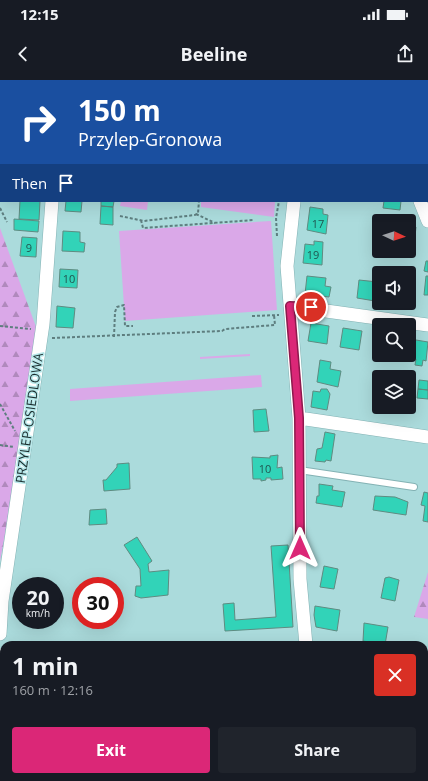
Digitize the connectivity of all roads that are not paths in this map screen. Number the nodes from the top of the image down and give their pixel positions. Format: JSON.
{"nodes":[{"id":1,"x":52,"y":202,"type":"edge"},
{"id":2,"x":294,"y":202,"type":"edge"},
{"id":3,"x":420,"y":202,"type":"edge"},
{"id":4,"x":428,"y":221,"type":"edge"},
{"id":5,"x":290,"y":306,"type":"junction"},
{"id":6,"x":428,"y":325,"type":"edge"},
{"id":7,"x":299,"y":418,"type":"junction"},
{"id":8,"x":428,"y":437,"type":"edge"},
{"id":9,"x":300,"y":471,"type":"junction"},
{"id":10,"x":414,"y":487,"type":"dead end"},
{"id":11,"x":0,"y":634,"type":"edge"},
{"id":12,"x":306,"y":641,"type":"edge"}],
"edges":[{"from":1,"to":11,"type":"street","name":"PRZYLEP-OSIEDLOWA"},
{"from":2,"to":5,"type":"street"},
{"from":3,"to":4,"type":"street"},
{"from":5,"to":6,"type":"street"},
{"from":5,"to":7,"type":"street"},
{"from":7,"to":8,"type":"street"},
{"from":7,"to":9,"type":"street"},
{"from":9,"to":10,"type":"lane"},
{"from":9,"to":12,"type":"street"}]}
